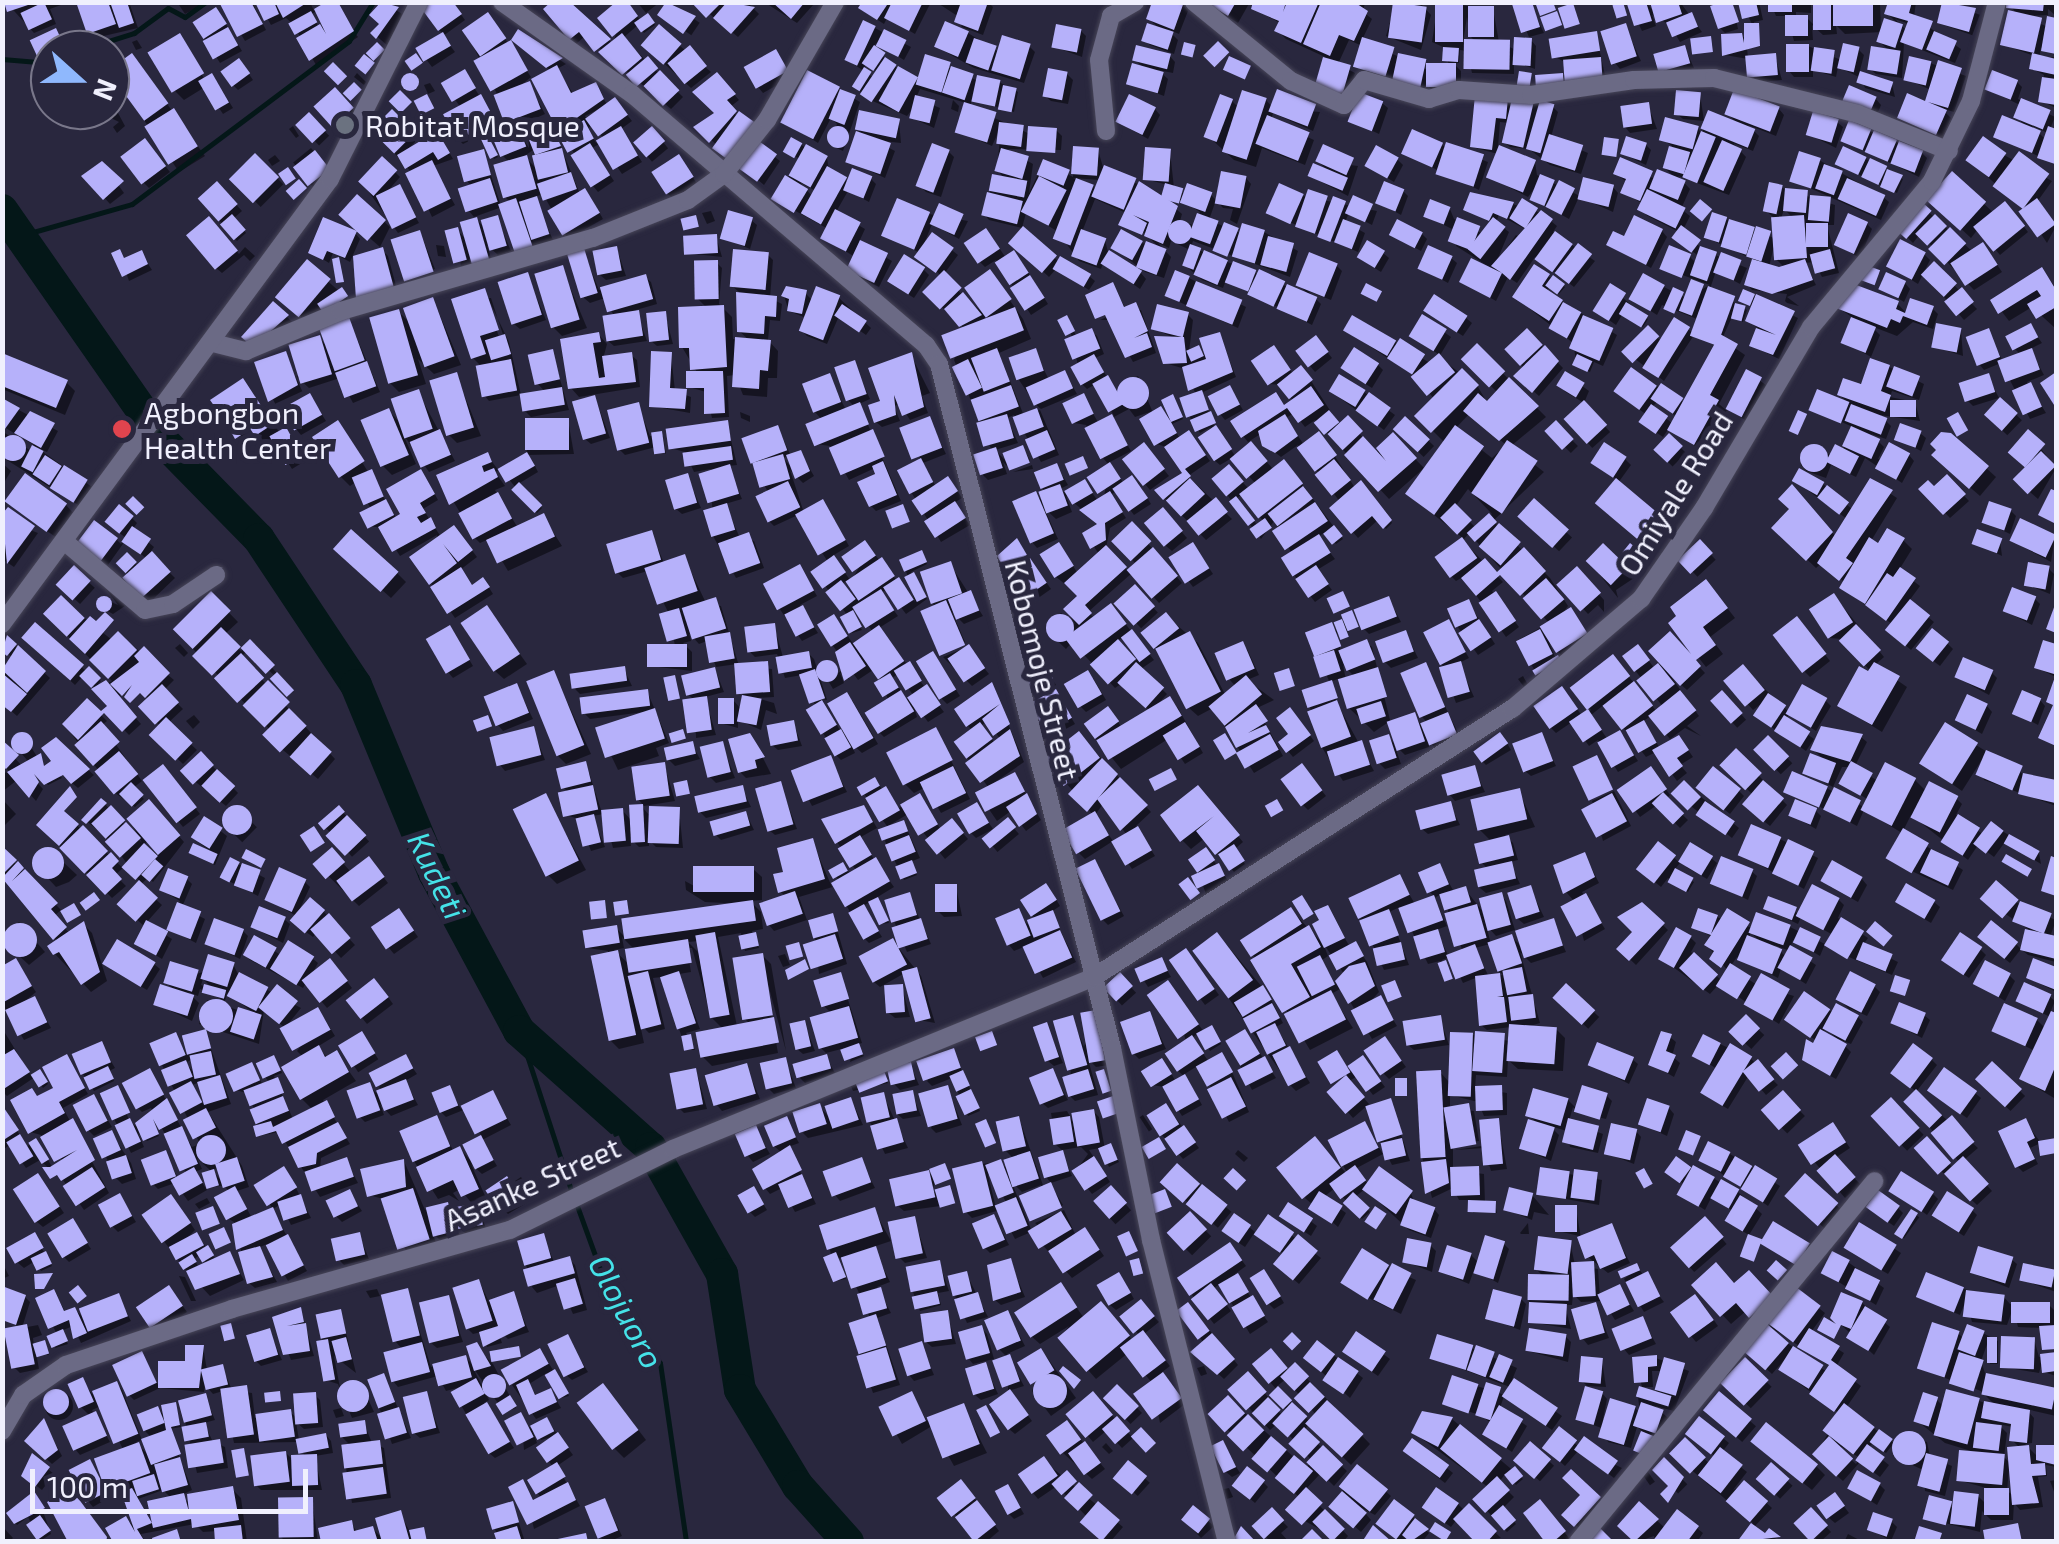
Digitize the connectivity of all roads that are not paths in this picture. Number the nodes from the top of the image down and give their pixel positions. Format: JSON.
{"nodes":[{"id":1,"x":419,"y":2,"type":"edge"},
{"id":2,"x":502,"y":2,"type":"edge"},
{"id":3,"x":835,"y":2,"type":"edge"},
{"id":4,"x":1135,"y":2,"type":"edge"},
{"id":5,"x":1194,"y":2,"type":"edge"},
{"id":6,"x":1997,"y":2,"type":"edge"},
{"id":7,"x":1106,"y":131,"type":"dead end"},
{"id":8,"x":1949,"y":151,"type":"junction"},
{"id":9,"x":724,"y":174,"type":"junction"},
{"id":10,"x":214,"y":343,"type":"junction"},
{"id":11,"x":64,"y":541,"type":"junction"},
{"id":12,"x":216,"y":575,"type":"dead end"},
{"id":13,"x":2,"y":624,"type":"edge"},
{"id":14,"x":1094,"y":977,"type":"junction"},
{"id":15,"x":1875,"y":1180,"type":"dead end"},
{"id":16,"x":2,"y":1431,"type":"edge"},
{"id":17,"x":1227,"y":1542,"type":"edge"},
{"id":18,"x":1578,"y":1542,"type":"edge"}],
"edges":[{"from":1,"to":10,"type":"street"},
{"from":2,"to":9,"type":"street","name":"Kobomoje Street"},
{"from":3,"to":9,"type":"street"},
{"from":4,"to":7,"type":"street"},
{"from":5,"to":8,"type":"street"},
{"from":6,"to":8,"type":"street","name":"Omiyale Road"},
{"from":8,"to":14,"type":"street","name":"Omiyale Road"},
{"from":9,"to":10,"type":"street"},
{"from":9,"to":14,"type":"street","name":"Kobomoje Street"},
{"from":10,"to":11,"type":"street"},
{"from":11,"to":12,"type":"street"},
{"from":11,"to":13,"type":"street"},
{"from":14,"to":16,"type":"street","name":"Asanke Street"},
{"from":14,"to":17,"type":"street","name":"Kobomoje Street"},
{"from":15,"to":18,"type":"street"}]}
